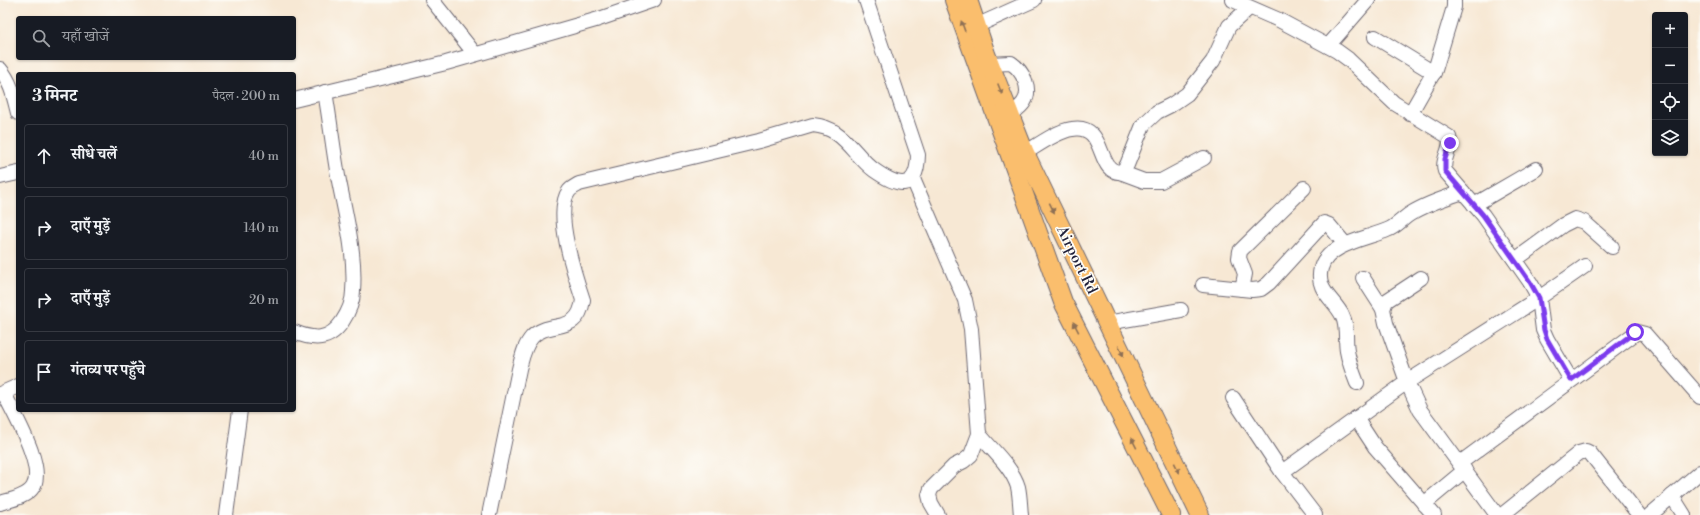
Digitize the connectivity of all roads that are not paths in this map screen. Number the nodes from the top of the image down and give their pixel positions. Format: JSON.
{"nodes":[{"id":1,"x":432,"y":0,"type":"edge"},
{"id":2,"x":654,"y":0,"type":"edge"},
{"id":3,"x":866,"y":0,"type":"edge"},
{"id":4,"x":954,"y":0,"type":"edge"},
{"id":5,"x":968,"y":0,"type":"edge"},
{"id":6,"x":1034,"y":0,"type":"edge"},
{"id":7,"x":1233,"y":0,"type":"edge"},
{"id":8,"x":1368,"y":0,"type":"edge"},
{"id":9,"x":1454,"y":0,"type":"edge"},
{"id":10,"x":1249,"y":8,"type":"junction"},
{"id":11,"x":976,"y":26,"type":"junction"},
{"id":12,"x":1376,"y":37,"type":"dead end"},
{"id":13,"x":1328,"y":46,"type":"junction"},
{"id":14,"x":475,"y":54,"type":"junction"},
{"id":15,"x":990,"y":64,"type":"junction"},
{"id":16,"x":0,"y":69,"type":"edge"},
{"id":17,"x":1434,"y":72,"type":"junction"},
{"id":18,"x":325,"y":92,"type":"junction"},
{"id":19,"x":296,"y":99,"type":"edge"},
{"id":20,"x":16,"y":106,"type":"edge"},
{"id":21,"x":1410,"y":114,"type":"junction"},
{"id":22,"x":1010,"y":115,"type":"junction"},
{"id":23,"x":1025,"y":153,"type":"junction"},
{"id":24,"x":1204,"y":158,"type":"dead end"},
{"id":25,"x":1536,"y":168,"type":"dead end"},
{"id":26,"x":1120,"y":172,"type":"junction"},
{"id":27,"x":16,"y":173,"type":"edge"},
{"id":28,"x":0,"y":177,"type":"edge"},
{"id":29,"x":913,"y":179,"type":"junction"},
{"id":30,"x":1304,"y":188,"type":"dead end"},
{"id":31,"x":1463,"y":192,"type":"junction"},
{"id":32,"x":1474,"y":205,"type":"junction"},
{"id":33,"x":1345,"y":244,"type":"junction"},
{"id":34,"x":1612,"y":247,"type":"dead end"},
{"id":35,"x":1515,"y":260,"type":"junction"},
{"id":36,"x":1585,"y":266,"type":"dead end"},
{"id":37,"x":1362,"y":278,"type":"dead end"},
{"id":38,"x":1421,"y":278,"type":"dead end"},
{"id":39,"x":1203,"y":285,"type":"dead end"},
{"id":40,"x":1242,"y":289,"type":"junction"},
{"id":41,"x":1539,"y":298,"type":"junction"},
{"id":42,"x":1383,"y":309,"type":"junction"},
{"id":43,"x":1181,"y":310,"type":"dead end"},
{"id":44,"x":1107,"y":323,"type":"junction"},
{"id":45,"x":296,"y":333,"type":"edge"},
{"id":46,"x":1571,"y":380,"type":"junction"},
{"id":47,"x":1407,"y":382,"type":"junction"},
{"id":48,"x":1357,"y":383,"type":"dead end"},
{"id":49,"x":16,"y":387,"type":"edge"},
{"id":50,"x":2,"y":393,"type":"edge"},
{"id":51,"x":1700,"y":397,"type":"edge"},
{"id":52,"x":1233,"y":398,"type":"dead end"},
{"id":53,"x":240,"y":412,"type":"edge"},
{"id":54,"x":1356,"y":418,"type":"junction"},
{"id":55,"x":979,"y":434,"type":"junction"},
{"id":56,"x":1462,"y":467,"type":"junction"},
{"id":57,"x":1282,"y":472,"type":"junction"},
{"id":58,"x":1700,"y":472,"type":"edge"},
{"id":59,"x":1672,"y":496,"type":"junction"},
{"id":60,"x":0,"y":503,"type":"edge"},
{"id":61,"x":1424,"y":504,"type":"junction"},
{"id":62,"x":226,"y":515,"type":"edge"},
{"id":63,"x":489,"y":515,"type":"edge"},
{"id":64,"x":938,"y":515,"type":"edge"},
{"id":65,"x":1021,"y":515,"type":"edge"},
{"id":66,"x":1171,"y":515,"type":"edge"},
{"id":67,"x":1200,"y":515,"type":"edge"},
{"id":68,"x":1315,"y":515,"type":"edge"},
{"id":69,"x":1434,"y":515,"type":"edge"},
{"id":70,"x":1497,"y":515,"type":"edge"},
{"id":71,"x":1502,"y":515,"type":"edge"},
{"id":72,"x":1639,"y":515,"type":"edge"},
{"id":73,"x":1650,"y":515,"type":"edge"},
{"id":74,"x":1684,"y":515,"type":"edge"}],
"edges":[{"from":1,"to":14,"type":"street"},
{"from":2,"to":14,"type":"street"},
{"from":3,"to":29,"type":"street"},
{"from":66,"to":4,"type":"main road","one_way":true},
{"from":5,"to":11,"type":"main road","name":"Airport Rd"},
{"from":6,"to":11,"type":"street"},
{"from":7,"to":10,"type":"street"},
{"from":8,"to":13,"type":"street"},
{"from":9,"to":17,"type":"street"},
{"from":10,"to":13,"type":"street"},
{"from":10,"to":26,"type":"street"},
{"from":11,"to":15,"type":"main road","name":"Airport Rd"},
{"from":12,"to":17,"type":"street"},
{"from":13,"to":21,"type":"street"},
{"from":14,"to":18,"type":"street"},
{"from":15,"to":22,"type":"main road","name":"Airport Rd","one_way":true},
{"from":15,"to":22,"type":"street"},
{"from":16,"to":20,"type":"street"},
{"from":17,"to":21,"type":"street"},
{"from":18,"to":19,"type":"street"},
{"from":18,"to":45,"type":"street"},
{"from":21,"to":31,"type":"street"},
{"from":22,"to":23,"type":"main road","name":"Airport Rd"},
{"from":23,"to":26,"type":"street"},
{"from":23,"to":44,"type":"main road","name":"Airport Rd","one_way":true},
{"from":24,"to":26,"type":"street"},
{"from":25,"to":32,"type":"street"},
{"from":27,"to":28,"type":"street"},
{"from":29,"to":55,"type":"street"},
{"from":29,"to":63,"type":"street"},
{"from":30,"to":40,"type":"street"},
{"from":31,"to":32,"type":"street"},
{"from":31,"to":33,"type":"street"},
{"from":32,"to":35,"type":"street"},
{"from":33,"to":40,"type":"street"},
{"from":33,"to":48,"type":"street"},
{"from":34,"to":35,"type":"street"},
{"from":35,"to":41,"type":"street"},
{"from":36,"to":41,"type":"street"},
{"from":37,"to":42,"type":"street"},
{"from":38,"to":42,"type":"street"},
{"from":39,"to":40,"type":"street"},
{"from":41,"to":46,"type":"street"},
{"from":41,"to":47,"type":"street"},
{"from":42,"to":47,"type":"street"},
{"from":43,"to":44,"type":"street"},
{"from":44,"to":67,"type":"main road","name":"Airport Rd","one_way":true},
{"from":46,"to":51,"type":"street"},
{"from":46,"to":56,"type":"street"},
{"from":47,"to":54,"type":"street"},
{"from":47,"to":56,"type":"street"},
{"from":49,"to":50,"type":"street"},
{"from":50,"to":60,"type":"street"},
{"from":52,"to":57,"type":"street"},
{"from":53,"to":62,"type":"street"},
{"from":54,"to":57,"type":"street"},
{"from":54,"to":61,"type":"street"},
{"from":55,"to":64,"type":"street"},
{"from":55,"to":65,"type":"street"},
{"from":56,"to":61,"type":"street"},
{"from":56,"to":70,"type":"street"},
{"from":57,"to":68,"type":"street"},
{"from":58,"to":59,"type":"street"},
{"from":59,"to":73,"type":"street"},
{"from":59,"to":74,"type":"street"},
{"from":61,"to":69,"type":"street"},
{"from":71,"to":72,"type":"street"}]}
